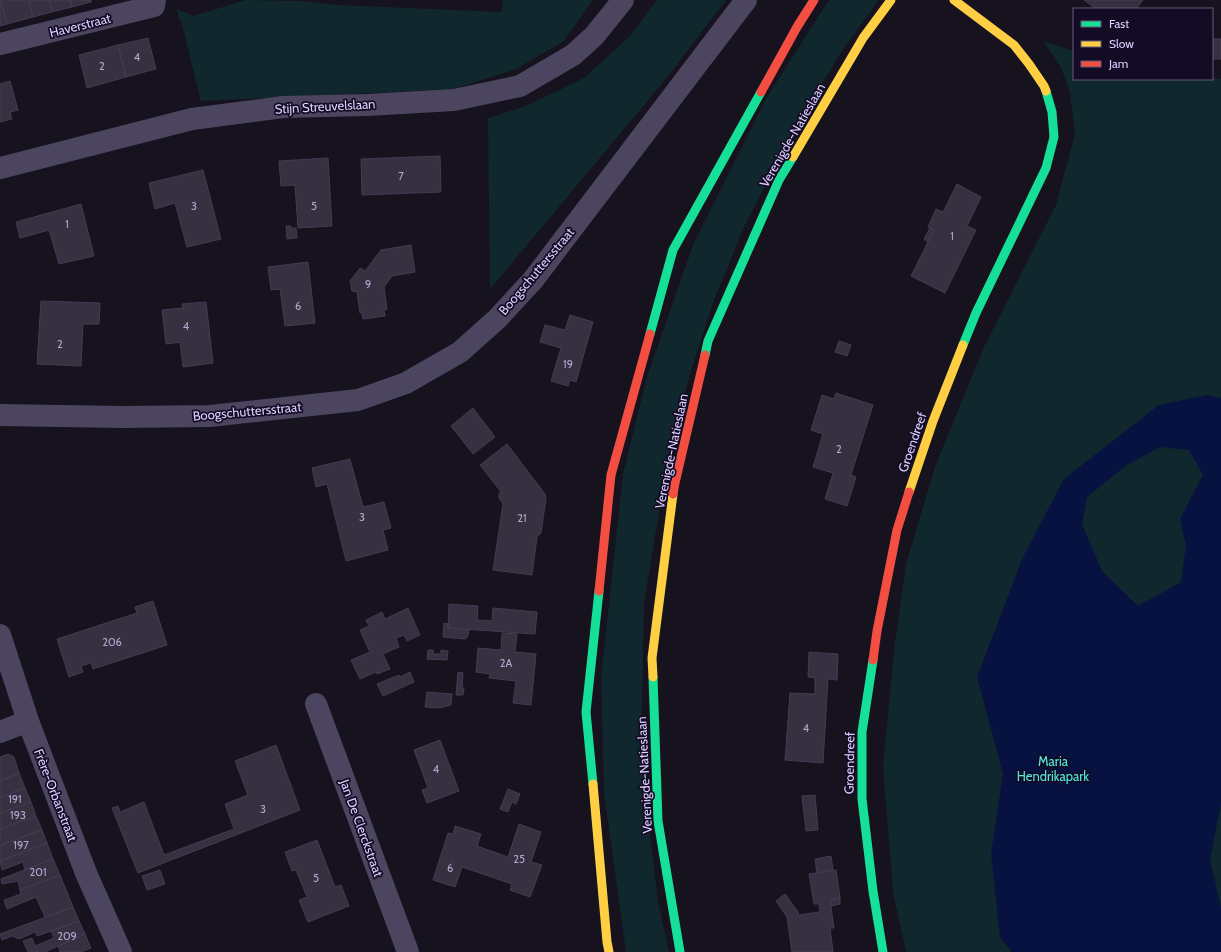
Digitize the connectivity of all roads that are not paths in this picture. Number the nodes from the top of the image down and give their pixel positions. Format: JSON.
{"nodes":[{"id":1,"x":155,"y":0,"type":"edge"},
{"id":2,"x":623,"y":0,"type":"edge"},
{"id":3,"x":746,"y":0,"type":"edge"},
{"id":4,"x":814,"y":0,"type":"edge"},
{"id":5,"x":891,"y":0,"type":"edge"},
{"id":6,"x":954,"y":0,"type":"edge"},
{"id":7,"x":0,"y":44,"type":"edge"},
{"id":8,"x":0,"y":168,"type":"edge"},
{"id":9,"x":0,"y":415,"type":"edge"},
{"id":10,"x":0,"y":635,"type":"edge"},
{"id":11,"x":316,"y":704,"type":"dead end"},
{"id":12,"x":28,"y":720,"type":"junction"},
{"id":13,"x":0,"y":732,"type":"edge"},
{"id":14,"x":121,"y":952,"type":"edge"},
{"id":15,"x":408,"y":952,"type":"edge"},
{"id":16,"x":610,"y":952,"type":"edge"},
{"id":17,"x":680,"y":952,"type":"edge"},
{"id":18,"x":883,"y":952,"type":"edge"}],
"edges":[{"from":1,"to":7,"type":"street","name":"Haverstraat"},
{"from":2,"to":8,"type":"street","name":"Stijn Streuvelslaan"},
{"from":3,"to":9,"type":"street","name":"Boogschuttersstraat"},
{"from":4,"to":16,"type":"main road"},
{"from":5,"to":17,"type":"main road","name":"Verenigde-Natieslaan"},
{"from":6,"to":18,"type":"main road","name":"Groendreef"},
{"from":10,"to":12,"type":"street","name":"Frère-Orbanstraat"},
{"from":11,"to":15,"type":"street","name":"Jan De Clerckstraat"},
{"from":12,"to":13,"type":"street"},
{"from":12,"to":14,"type":"street","name":"Frère-Orbanstraat"}]}
